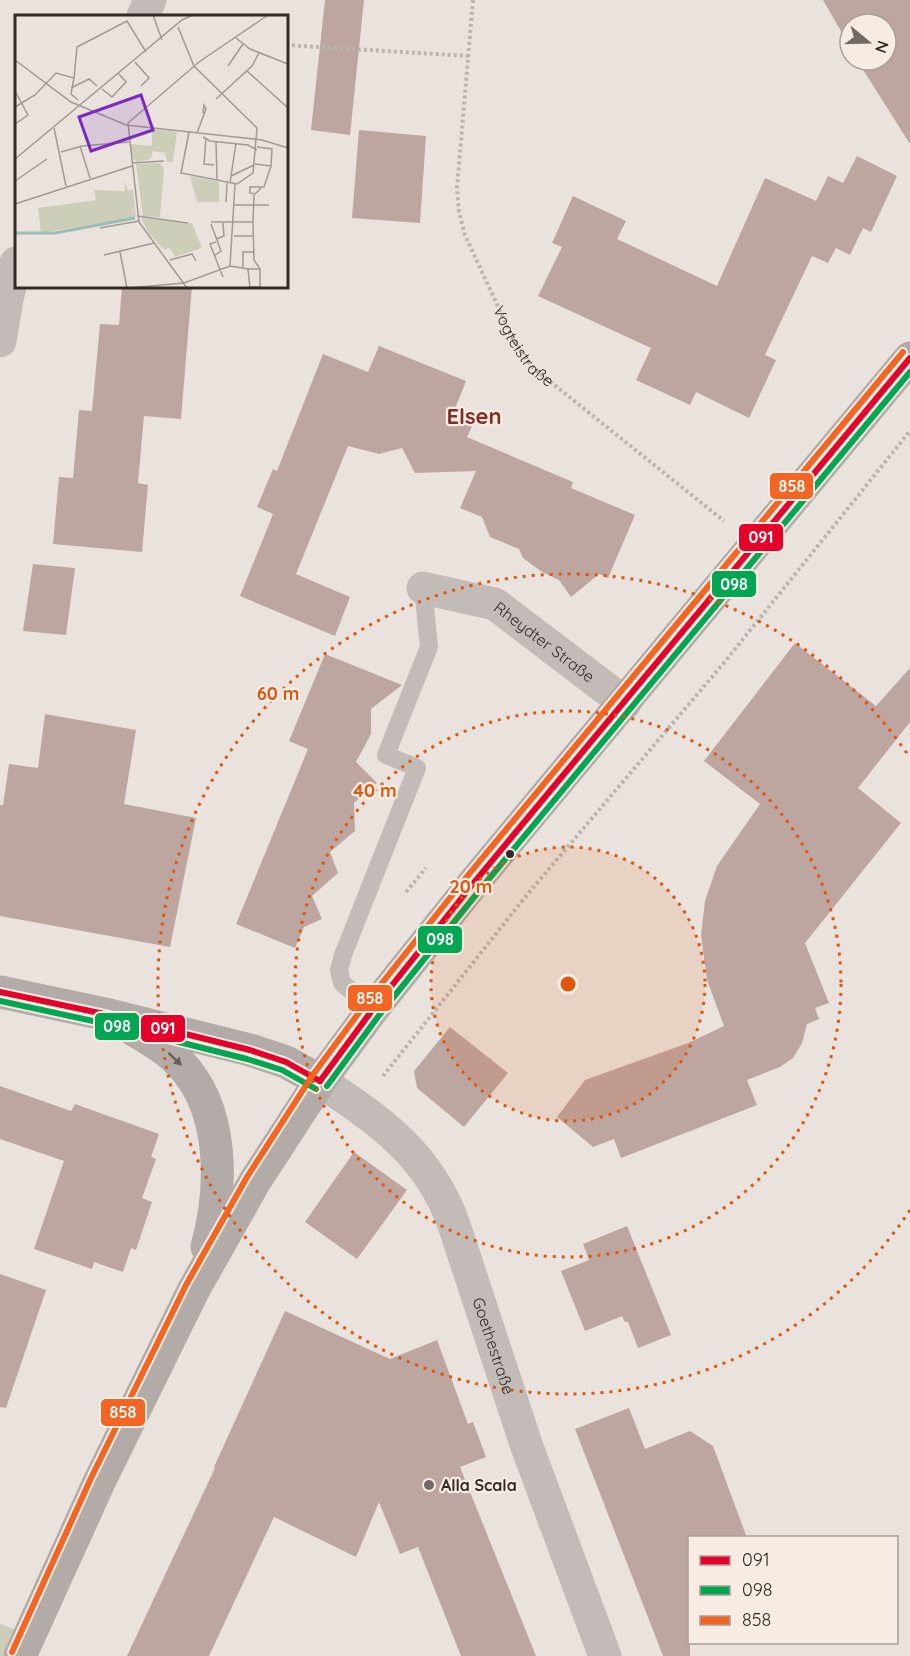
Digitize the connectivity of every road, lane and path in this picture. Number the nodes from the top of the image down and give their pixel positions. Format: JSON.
{"nodes":[{"id":1,"x":150,"y":0,"type":"edge"},
{"id":2,"x":473,"y":0,"type":"edge"},
{"id":3,"x":143,"y":15,"type":"edge"},
{"id":4,"x":288,"y":45,"type":"edge"},
{"id":5,"x":468,"y":56,"type":"junction"},
{"id":6,"x":15,"y":266,"type":"edge"},
{"id":7,"x":0,"y":341,"type":"edge"},
{"id":8,"x":910,"y":358,"type":"edge"},
{"id":9,"x":910,"y":431,"type":"edge"},
{"id":10,"x":755,"y":546,"type":"junction"},
{"id":11,"x":423,"y":588,"type":"joint"},
{"id":12,"x":625,"y":703,"type":"junction"},
{"id":13,"x":0,"y":992,"type":"edge"},
{"id":14,"x":373,"y":1009,"type":"junction"},
{"id":15,"x":109,"y":1015,"type":"junction"},
{"id":16,"x":320,"y":1081,"type":"junction"},
{"id":17,"x":359,"y":1107,"type":"junction"},
{"id":18,"x":194,"y":1289,"type":"junction"},
{"id":19,"x":20,"y":1656,"type":"edge"},
{"id":20,"x":605,"y":1656,"type":"edge"}],
"edges":[{"from":1,"to":3,"type":"street"},
{"from":2,"to":5,"type":"path","name":"Vogteistraße"},
{"from":4,"to":5,"type":"path"},
{"from":5,"to":10,"type":"path","name":"Vogteistraße"},
{"from":6,"to":7,"type":"street"},
{"from":8,"to":10,"type":"main road"},
{"from":9,"to":17,"type":"path"},
{"from":10,"to":12,"type":"main road"},
{"from":11,"to":12,"type":"street","name":"Rheydter Straße"},
{"from":11,"to":14,"type":"lane"},
{"from":12,"to":14,"type":"main road"},
{"from":13,"to":15,"type":"main road"},
{"from":14,"to":16,"type":"main road"},
{"from":15,"to":16,"type":"main road"},
{"from":15,"to":18,"type":"main road","one_way":true},
{"from":16,"to":17,"type":"street","name":"Goethestraße"},
{"from":16,"to":18,"type":"main road"},
{"from":17,"to":20,"type":"street","name":"Goethestraße"},
{"from":18,"to":19,"type":"main road"}]}
